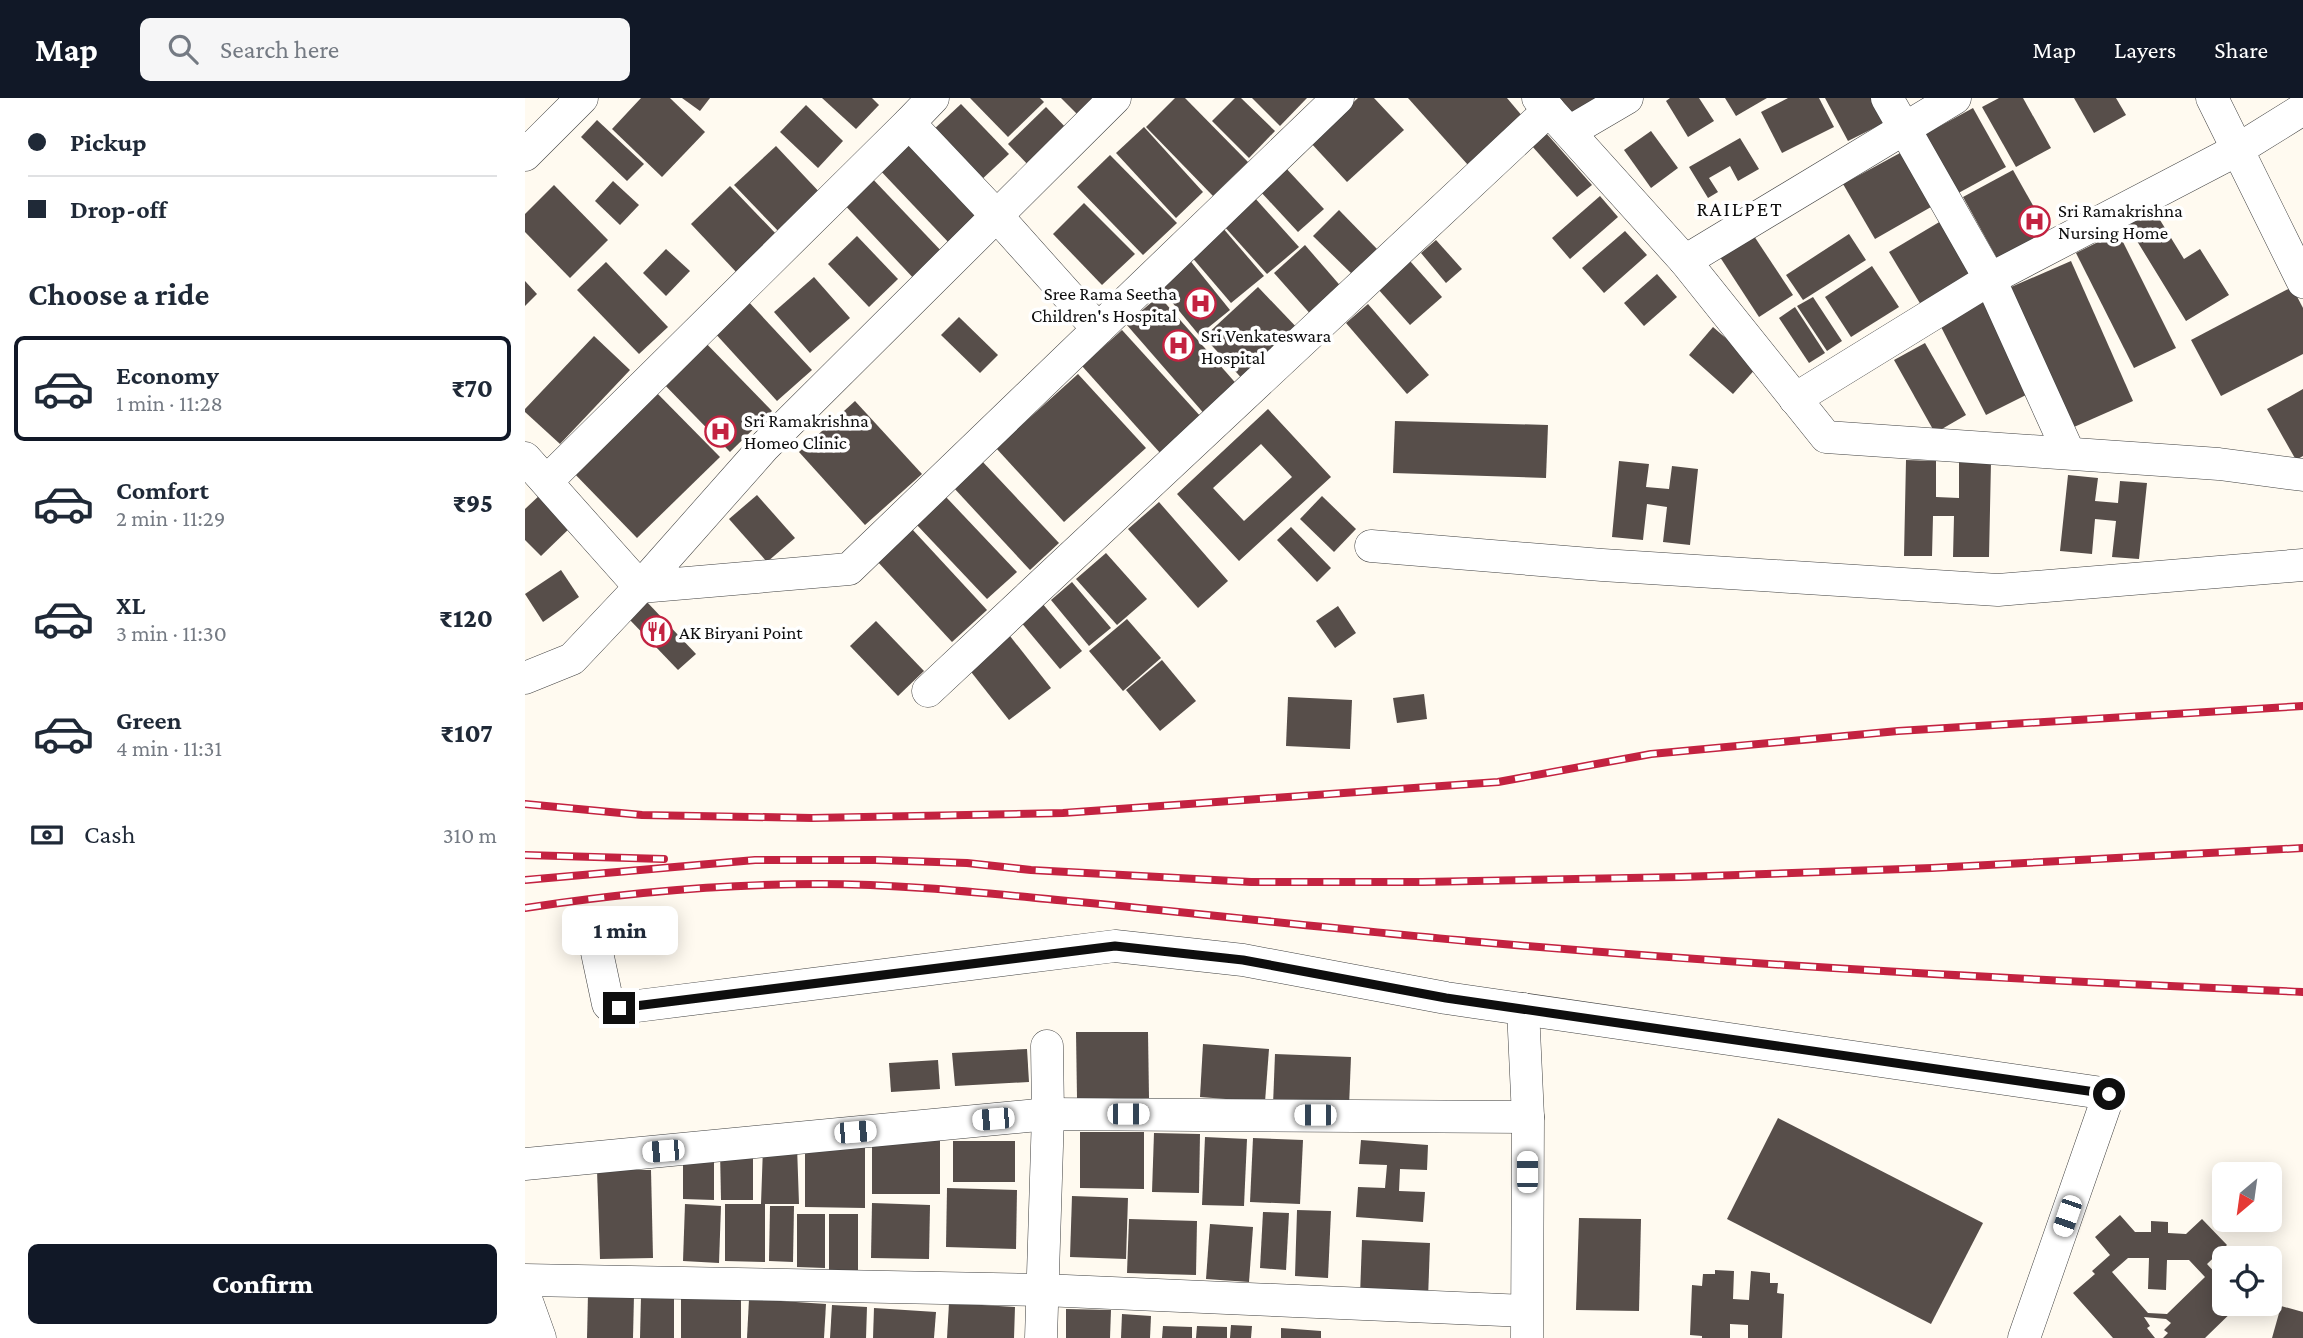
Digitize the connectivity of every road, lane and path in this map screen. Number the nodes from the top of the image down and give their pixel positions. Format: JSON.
{"nodes":[{"id":1,"x":582,"y":98,"type":"edge"},
{"id":2,"x":933,"y":98,"type":"edge"},
{"id":3,"x":1115,"y":98,"type":"edge"},
{"id":4,"x":1338,"y":98,"type":"edge"},
{"id":5,"x":1627,"y":98,"type":"edge"},
{"id":6,"x":1887,"y":98,"type":"edge"},
{"id":7,"x":1955,"y":98,"type":"edge"},
{"id":8,"x":2211,"y":98,"type":"edge"},
{"id":9,"x":2303,"y":110,"type":"edge"},
{"id":10,"x":1552,"y":113,"type":"edge"},
{"id":11,"x":909,"y":123,"type":"junction"},
{"id":12,"x":1904,"y":127,"type":"junction"},
{"id":13,"x":2237,"y":150,"type":"junction"},
{"id":14,"x":525,"y":155,"type":"edge"},
{"id":15,"x":996,"y":215,"type":"junction"},
{"id":16,"x":1685,"y":261,"type":"junction"},
{"id":17,"x":1990,"y":279,"type":"junction"},
{"id":18,"x":2303,"y":282,"type":"edge"},
{"id":19,"x":1098,"y":329,"type":"junction"},
{"id":20,"x":1795,"y":399,"type":"junction"},
{"id":21,"x":2069,"y":453,"type":"junction"},
{"id":22,"x":525,"y":458,"type":"edge"},
{"id":23,"x":2303,"y":475,"type":"edge"},
{"id":24,"x":547,"y":481,"type":"junction"},
{"id":25,"x":1371,"y":546,"type":"dead end"},
{"id":26,"x":2303,"y":565,"type":"edge"},
{"id":27,"x":641,"y":587,"type":"junction"},
{"id":28,"x":525,"y":678,"type":"edge"},
{"id":29,"x":928,"y":691,"type":"dead end"},
{"id":30,"x":595,"y":943,"type":"dead end"},
{"id":31,"x":1523,"y":1009,"type":"junction"},
{"id":32,"x":1047,"y":1046,"type":"dead end"},
{"id":33,"x":1048,"y":1114,"type":"junction"},
{"id":34,"x":1528,"y":1117,"type":"junction"},
{"id":35,"x":525,"y":1164,"type":"edge"},
{"id":36,"x":525,"y":1280,"type":"edge"},
{"id":37,"x":1043,"y":1290,"type":"junction"},
{"id":38,"x":525,"y":1296,"type":"edge"},
{"id":39,"x":1527,"y":1325,"type":"edge"},
{"id":40,"x":540,"y":1338,"type":"edge"},
{"id":41,"x":1041,"y":1338,"type":"edge"},
{"id":42,"x":2024,"y":1338,"type":"edge"}],
"edges":[{"from":1,"to":14,"type":"street"},
{"from":2,"to":11,"type":"street"},
{"from":3,"to":15,"type":"street"},
{"from":4,"to":19,"type":"street"},
{"from":5,"to":10,"type":"street"},
{"from":6,"to":12,"type":"street"},
{"from":7,"to":12,"type":"street"},
{"from":8,"to":13,"type":"street"},
{"from":9,"to":13,"type":"street"},
{"from":10,"to":16,"type":"street"},
{"from":10,"to":29,"type":"street"},
{"from":11,"to":15,"type":"street"},
{"from":11,"to":24,"type":"street"},
{"from":12,"to":16,"type":"street"},
{"from":12,"to":17,"type":"street"},
{"from":13,"to":17,"type":"street"},
{"from":13,"to":18,"type":"street"},
{"from":15,"to":19,"type":"street"},
{"from":15,"to":27,"type":"street"},
{"from":16,"to":20,"type":"street"},
{"from":17,"to":20,"type":"street"},
{"from":17,"to":21,"type":"street"},
{"from":19,"to":27,"type":"street"},
{"from":20,"to":21,"type":"street"},
{"from":21,"to":23,"type":"street"},
{"from":22,"to":24,"type":"street"},
{"from":24,"to":27,"type":"street"},
{"from":25,"to":26,"type":"street"},
{"from":27,"to":28,"type":"street"},
{"from":30,"to":31,"type":"street"},
{"from":31,"to":34,"type":"street"},
{"from":31,"to":42,"type":"street"},
{"from":32,"to":33,"type":"street"},
{"from":33,"to":34,"type":"street"},
{"from":33,"to":35,"type":"street"},
{"from":33,"to":37,"type":"street"},
{"from":34,"to":39,"type":"street"},
{"from":36,"to":37,"type":"street"},
{"from":37,"to":39,"type":"street"},
{"from":37,"to":41,"type":"street"},
{"from":38,"to":40,"type":"street"}]}
